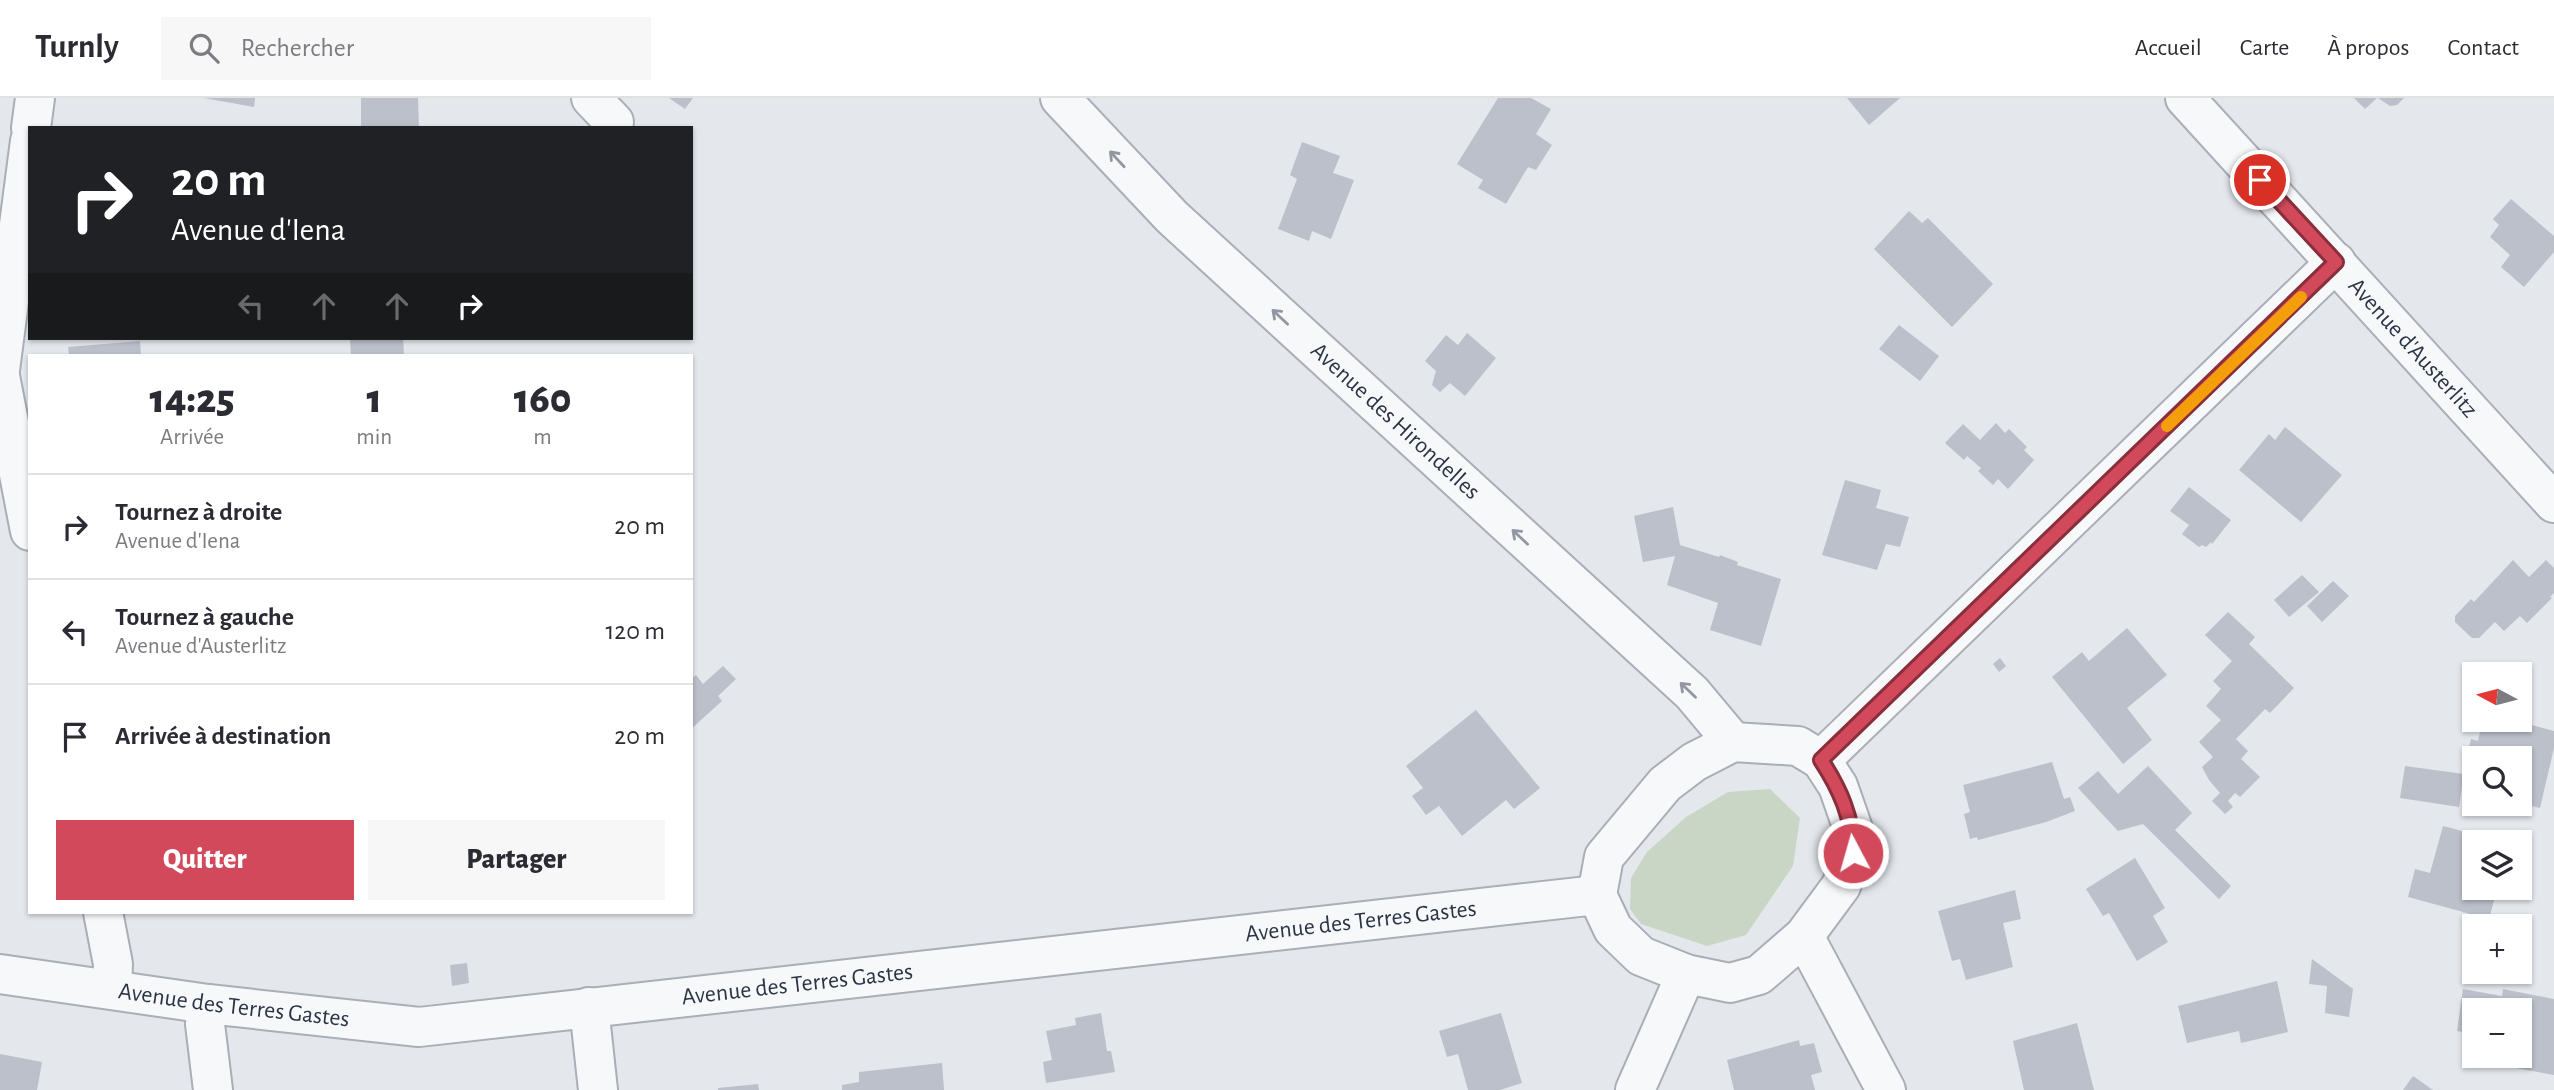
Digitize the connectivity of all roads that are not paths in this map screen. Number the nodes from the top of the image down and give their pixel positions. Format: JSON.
{"nodes":[{"id":1,"x":35,"y":98,"type":"edge"},
{"id":2,"x":1060,"y":98,"type":"edge"},
{"id":3,"x":2185,"y":98,"type":"edge"},
{"id":4,"x":32,"y":126,"type":"edge"},
{"id":5,"x":28,"y":156,"type":"edge"},
{"id":6,"x":2336,"y":262,"type":"junction"},
{"id":7,"x":0,"y":370,"type":"edge"},
{"id":8,"x":0,"y":376,"type":"edge"},
{"id":9,"x":2554,"y":503,"type":"edge"},
{"id":10,"x":28,"y":521,"type":"edge"},
{"id":11,"x":1733,"y":742,"type":"junction"},
{"id":12,"x":1821,"y":760,"type":"junction"},
{"id":13,"x":1597,"y":895,"type":"junction"},
{"id":14,"x":103,"y":914,"type":"edge"},
{"id":15,"x":1804,"y":936,"type":"junction"},
{"id":16,"x":0,"y":974,"type":"edge"},
{"id":17,"x":1686,"y":974,"type":"junction"},
{"id":18,"x":112,"y":989,"type":"junction"},
{"id":19,"x":208,"y":1004,"type":"junction"},
{"id":20,"x":589,"y":1007,"type":"junction"},
{"id":21,"x":212,"y":1090,"type":"edge"},
{"id":22,"x":598,"y":1090,"type":"edge"},
{"id":23,"x":1635,"y":1090,"type":"edge"},
{"id":24,"x":1886,"y":1090,"type":"edge"}],
"edges":[{"from":1,"to":4,"type":"street"},
{"from":11,"to":2,"type":"street","name":"Avenue des Hirondelles","one_way":true},
{"from":3,"to":6,"type":"street","name":"Avenue d'Austerlitz"},
{"from":5,"to":7,"type":"street"},
{"from":6,"to":9,"type":"street","name":"Avenue d'Austerlitz"},
{"from":6,"to":12,"type":"street"},
{"from":8,"to":10,"type":"street"},
{"from":11,"to":12,"type":"street"},
{"from":11,"to":13,"type":"street"},
{"from":12,"to":15,"type":"street"},
{"from":13,"to":17,"type":"street"},
{"from":13,"to":20,"type":"street","name":"Avenue des Terres Gastes"},
{"from":14,"to":18,"type":"street"},
{"from":15,"to":17,"type":"street"},
{"from":15,"to":24,"type":"street"},
{"from":16,"to":18,"type":"street","name":"Avenue des Terres Gastes"},
{"from":17,"to":23,"type":"street"},
{"from":18,"to":19,"type":"street","name":"Avenue des Terres Gastes"},
{"from":19,"to":20,"type":"street","name":"Avenue des Terres Gastes"},
{"from":19,"to":21,"type":"street"},
{"from":20,"to":22,"type":"street"}]}
